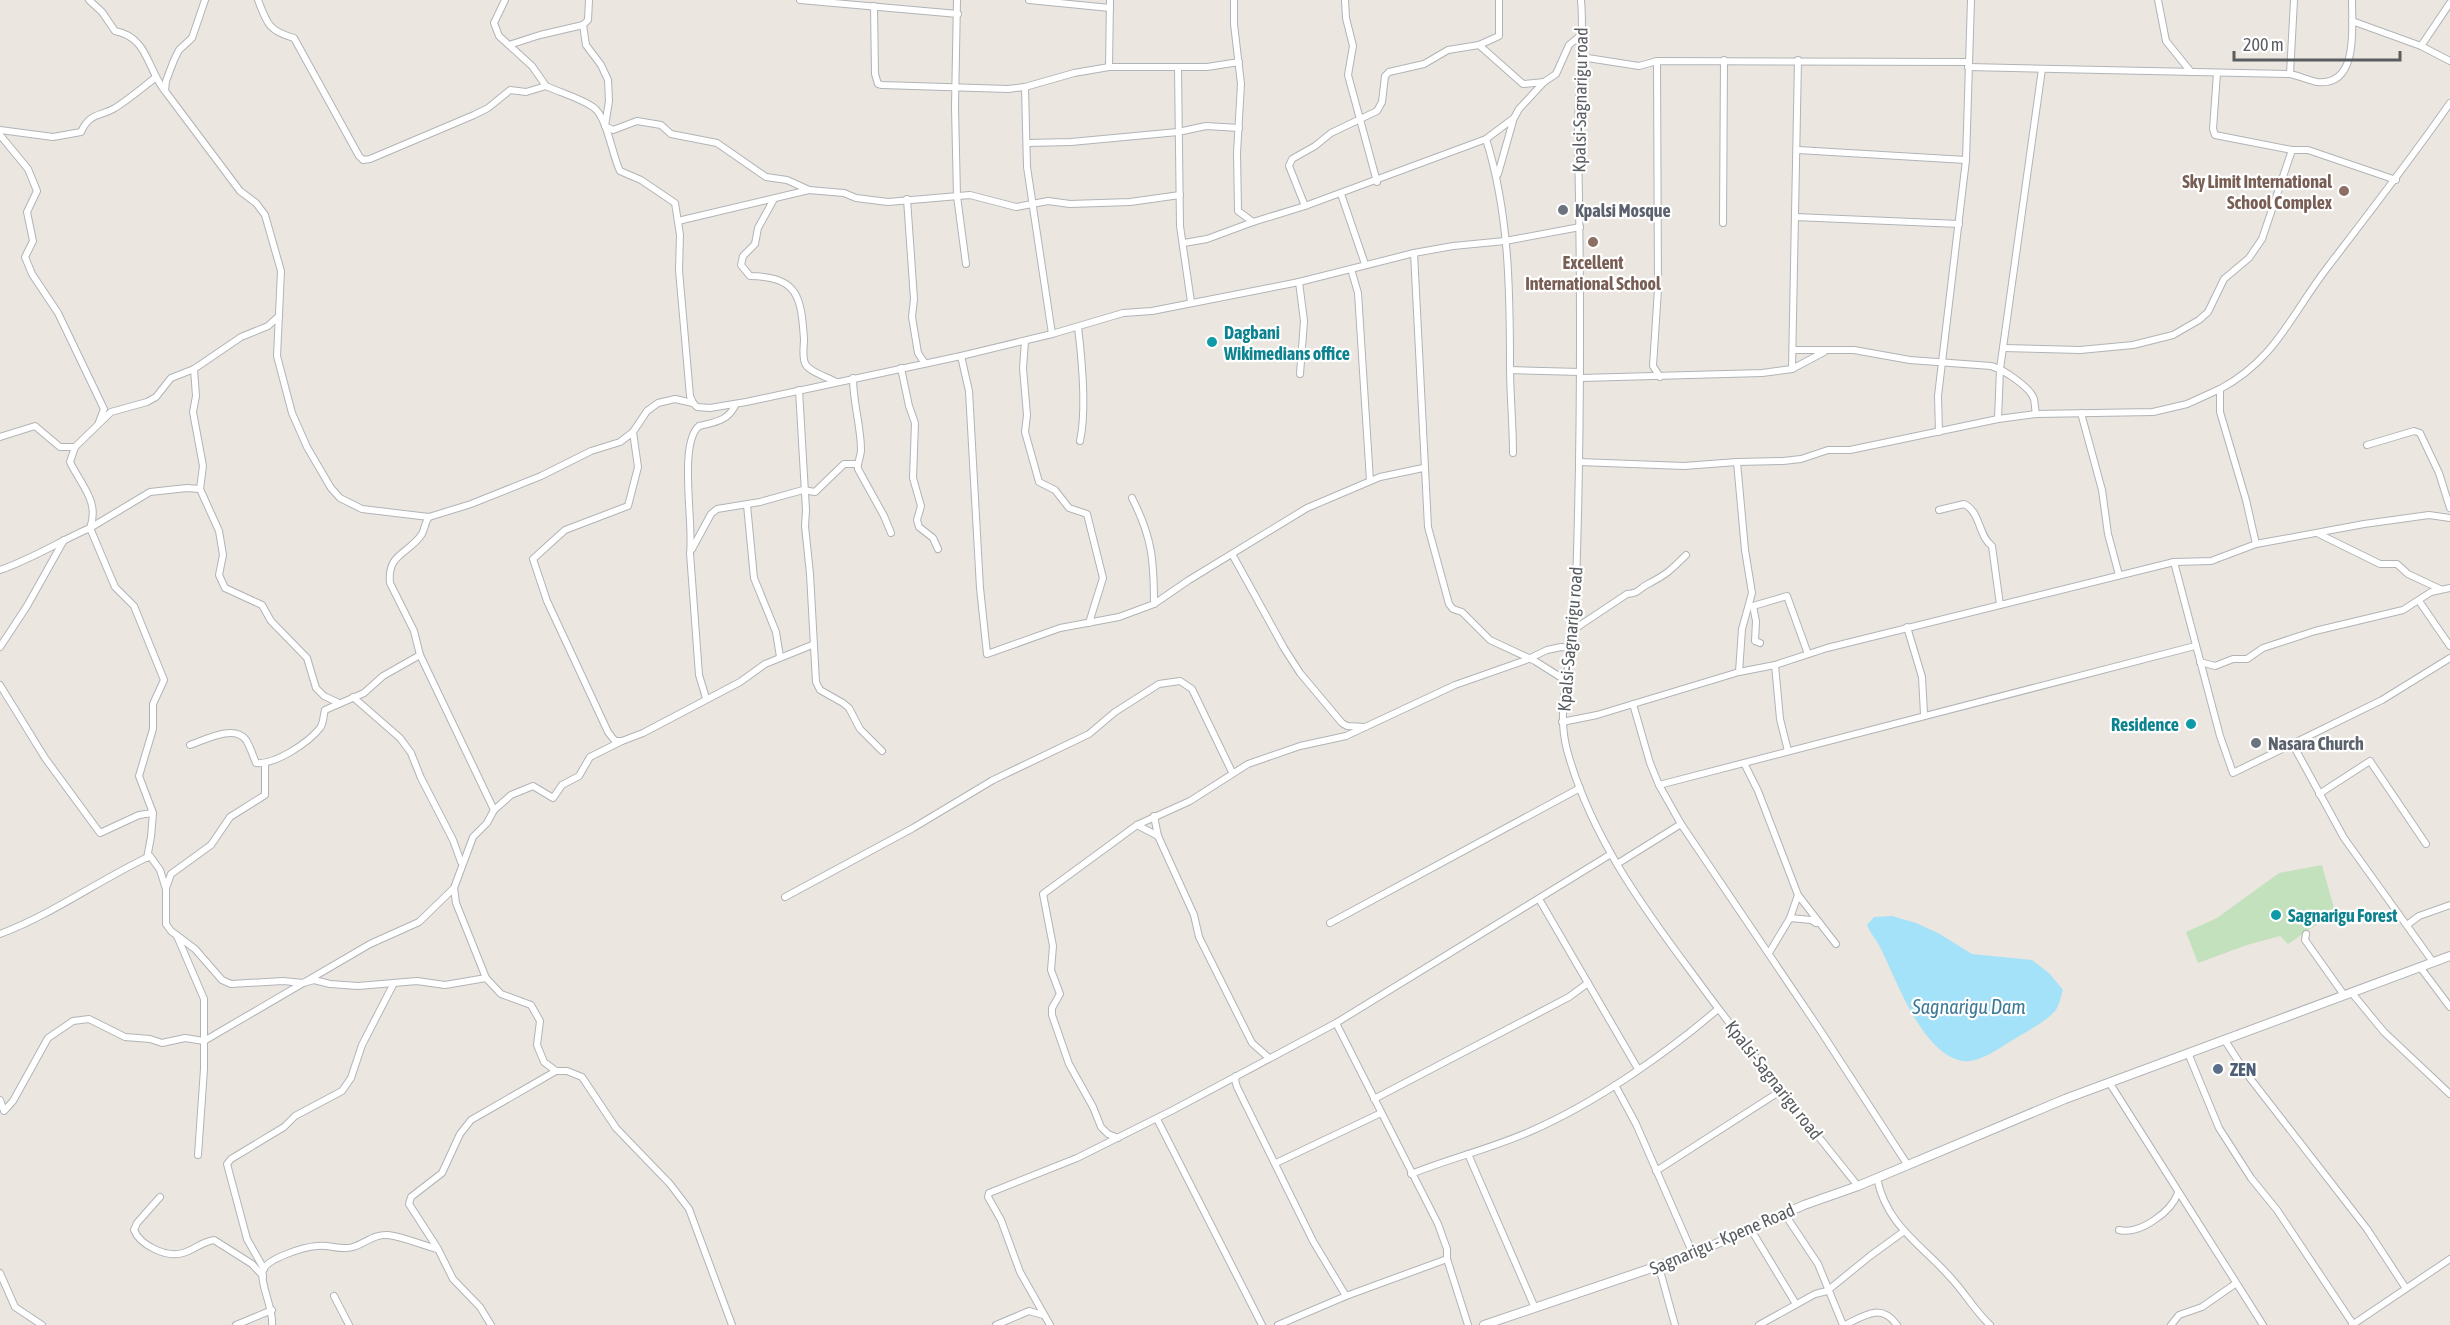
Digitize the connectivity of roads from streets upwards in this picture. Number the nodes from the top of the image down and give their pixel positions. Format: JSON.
{"nodes":[{"id":1,"x":89,"y":0,"type":"edge"},
{"id":2,"x":205,"y":0,"type":"edge"},
{"id":3,"x":258,"y":0,"type":"edge"},
{"id":4,"x":505,"y":0,"type":"edge"},
{"id":5,"x":588,"y":0,"type":"edge"},
{"id":6,"x":800,"y":0,"type":"edge"},
{"id":7,"x":957,"y":0,"type":"edge"},
{"id":8,"x":1029,"y":0,"type":"edge"},
{"id":9,"x":1110,"y":0,"type":"edge"},
{"id":10,"x":1234,"y":0,"type":"edge"},
{"id":11,"x":1345,"y":0,"type":"edge"},
{"id":12,"x":1499,"y":0,"type":"edge"},
{"id":13,"x":1581,"y":0,"type":"edge"},
{"id":14,"x":1971,"y":0,"type":"edge"},
{"id":15,"x":2158,"y":0,"type":"edge"},
{"id":16,"x":2294,"y":0,"type":"edge"},
{"id":17,"x":2352,"y":0,"type":"edge"},
{"id":18,"x":2450,"y":3,"type":"edge"},
{"id":19,"x":874,"y":6,"type":"junction"},
{"id":20,"x":1110,"y":8,"type":"junction"},
{"id":21,"x":958,"y":14,"type":"junction"},
{"id":22,"x":2352,"y":21,"type":"junction"},
{"id":23,"x":583,"y":25,"type":"junction"},
{"id":24,"x":1581,"y":35,"type":"junction"},
{"id":25,"x":509,"y":45,"type":"junction"},
{"id":26,"x":1479,"y":45,"type":"junction"},
{"id":27,"x":2421,"y":46,"type":"junction"},
{"id":28,"x":1581,"y":57,"type":"junction"},
{"id":29,"x":1724,"y":60,"type":"junction"},
{"id":30,"x":1798,"y":60,"type":"junction"},
{"id":31,"x":1657,"y":61,"type":"junction"},
{"id":32,"x":2450,"y":61,"type":"edge"},
{"id":33,"x":1239,"y":62,"type":"junction"},
{"id":34,"x":1969,"y":65,"type":"junction"},
{"id":35,"x":1109,"y":68,"type":"junction"},
{"id":36,"x":1178,"y":68,"type":"junction"},
{"id":37,"x":2042,"y":69,"type":"junction"},
{"id":38,"x":2191,"y":72,"type":"junction"},
{"id":39,"x":2217,"y":73,"type":"junction"},
{"id":40,"x":2290,"y":74,"type":"junction"},
{"id":41,"x":155,"y":78,"type":"junction"},
{"id":42,"x":1544,"y":82,"type":"junction"},
{"id":43,"x":546,"y":86,"type":"junction"},
{"id":44,"x":1025,"y":87,"type":"junction"},
{"id":45,"x":956,"y":88,"type":"junction"},
{"id":46,"x":165,"y":92,"type":"junction"},
{"id":47,"x":2450,"y":103,"type":"edge"},
{"id":48,"x":1514,"y":118,"type":"junction"},
{"id":49,"x":1361,"y":121,"type":"junction"},
{"id":50,"x":605,"y":126,"type":"junction"},
{"id":51,"x":1239,"y":128,"type":"junction"},
{"id":52,"x":0,"y":130,"type":"edge"},
{"id":53,"x":1178,"y":132,"type":"junction"},
{"id":54,"x":0,"y":135,"type":"edge"},
{"id":55,"x":1486,"y":139,"type":"junction"},
{"id":56,"x":1028,"y":143,"type":"junction"},
{"id":57,"x":1798,"y":150,"type":"junction"},
{"id":58,"x":2292,"y":150,"type":"junction"},
{"id":59,"x":1966,"y":160,"type":"junction"},
{"id":60,"x":1497,"y":175,"type":"junction"},
{"id":61,"x":2396,"y":180,"type":"junction"},
{"id":62,"x":1377,"y":182,"type":"junction"},
{"id":63,"x":809,"y":190,"type":"junction"},
{"id":64,"x":1341,"y":194,"type":"junction"},
{"id":65,"x":1179,"y":195,"type":"junction"},
{"id":66,"x":957,"y":196,"type":"junction"},
{"id":67,"x":774,"y":199,"type":"junction"},
{"id":68,"x":907,"y":199,"type":"junction"},
{"id":69,"x":1031,"y":206,"type":"junction"},
{"id":70,"x":1305,"y":206,"type":"junction"},
{"id":71,"x":1795,"y":217,"type":"junction"},
{"id":72,"x":678,"y":221,"type":"junction"},
{"id":73,"x":1253,"y":222,"type":"junction"},
{"id":74,"x":1723,"y":223,"type":"dead end"},
{"id":75,"x":1959,"y":224,"type":"junction"},
{"id":76,"x":1580,"y":227,"type":"junction"},
{"id":77,"x":1505,"y":241,"type":"junction"},
{"id":78,"x":1184,"y":243,"type":"junction"},
{"id":79,"x":1414,"y":253,"type":"junction"},
{"id":80,"x":966,"y":264,"type":"dead end"},
{"id":81,"x":1365,"y":264,"type":"junction"},
{"id":82,"x":1352,"y":269,"type":"junction"},
{"id":83,"x":1299,"y":282,"type":"junction"},
{"id":84,"x":1191,"y":302,"type":"junction"},
{"id":85,"x":279,"y":316,"type":"junction"},
{"id":86,"x":1078,"y":327,"type":"junction"},
{"id":87,"x":1052,"y":334,"type":"junction"},
{"id":88,"x":1024,"y":340,"type":"junction"},
{"id":89,"x":2003,"y":348,"type":"junction"},
{"id":90,"x":1794,"y":350,"type":"junction"},
{"id":91,"x":1827,"y":351,"type":"junction"},
{"id":92,"x":961,"y":356,"type":"junction"},
{"id":93,"x":924,"y":362,"type":"junction"},
{"id":94,"x":1943,"y":362,"type":"junction"},
{"id":95,"x":1653,"y":366,"type":"junction"},
{"id":96,"x":901,"y":368,"type":"junction"},
{"id":97,"x":194,"y":369,"type":"junction"},
{"id":98,"x":1792,"y":369,"type":"junction"},
{"id":99,"x":2000,"y":369,"type":"junction"},
{"id":100,"x":1510,"y":370,"type":"junction"},
{"id":101,"x":1300,"y":374,"type":"dead end"},
{"id":102,"x":1580,"y":375,"type":"junction"},
{"id":103,"x":1646,"y":376,"type":"junction"},
{"id":104,"x":1660,"y":377,"type":"junction"},
{"id":105,"x":853,"y":378,"type":"junction"},
{"id":106,"x":837,"y":382,"type":"junction"},
{"id":107,"x":2220,"y":389,"type":"junction"},
{"id":108,"x":799,"y":390,"type":"junction"},
{"id":109,"x":693,"y":403,"type":"junction"},
{"id":110,"x":735,"y":404,"type":"junction"},
{"id":111,"x":2081,"y":413,"type":"junction"},
{"id":112,"x":2036,"y":414,"type":"junction"},
{"id":113,"x":1998,"y":419,"type":"junction"},
{"id":114,"x":98,"y":426,"type":"junction"},
{"id":115,"x":633,"y":432,"type":"junction"},
{"id":116,"x":1939,"y":432,"type":"junction"},
{"id":117,"x":0,"y":437,"type":"edge"},
{"id":118,"x":1080,"y":441,"type":"dead end"},
{"id":119,"x":2367,"y":445,"type":"dead end"},
{"id":120,"x":75,"y":447,"type":"junction"},
{"id":121,"x":1513,"y":453,"type":"dead end"},
{"id":122,"x":1579,"y":462,"type":"junction"},
{"id":123,"x":1737,"y":462,"type":"junction"},
{"id":124,"x":857,"y":464,"type":"junction"},
{"id":125,"x":1424,"y":468,"type":"junction"},
{"id":126,"x":1370,"y":481,"type":"junction"},
{"id":127,"x":201,"y":489,"type":"junction"},
{"id":128,"x":803,"y":490,"type":"junction"},
{"id":129,"x":1132,"y":498,"type":"dead end"},
{"id":130,"x":747,"y":505,"type":"junction"},
{"id":131,"x":2450,"y":508,"type":"edge"},
{"id":132,"x":1939,"y":510,"type":"dead end"},
{"id":133,"x":429,"y":516,"type":"junction"},
{"id":134,"x":2450,"y":518,"type":"edge"},
{"id":135,"x":90,"y":528,"type":"junction"},
{"id":136,"x":891,"y":533,"type":"dead end"},
{"id":137,"x":2318,"y":534,"type":"junction"},
{"id":138,"x":64,"y":539,"type":"junction"},
{"id":139,"x":2256,"y":544,"type":"junction"},
{"id":140,"x":938,"y":549,"type":"dead end"},
{"id":141,"x":690,"y":553,"type":"junction"},
{"id":142,"x":1232,"y":554,"type":"junction"},
{"id":143,"x":1686,"y":555,"type":"dead end"},
{"id":144,"x":2174,"y":562,"type":"junction"},
{"id":145,"x":0,"y":570,"type":"edge"},
{"id":146,"x":2119,"y":575,"type":"junction"},
{"id":147,"x":2450,"y":588,"type":"edge"},
{"id":148,"x":2440,"y":589,"type":"junction"},
{"id":149,"x":2419,"y":601,"type":"junction"},
{"id":150,"x":1154,"y":604,"type":"junction"},
{"id":151,"x":2000,"y":605,"type":"junction"},
{"id":152,"x":1089,"y":623,"type":"junction"},
{"id":153,"x":1907,"y":627,"type":"junction"},
{"id":154,"x":1573,"y":630,"type":"junction"},
{"id":155,"x":1760,"y":644,"type":"dead end"},
{"id":156,"x":812,"y":645,"type":"junction"},
{"id":157,"x":2195,"y":646,"type":"junction"},
{"id":158,"x":2450,"y":646,"type":"edge"},
{"id":159,"x":0,"y":648,"type":"edge"},
{"id":160,"x":1571,"y":648,"type":"junction"},
{"id":161,"x":1808,"y":654,"type":"junction"},
{"id":162,"x":420,"y":655,"type":"junction"},
{"id":163,"x":780,"y":657,"type":"junction"},
{"id":164,"x":2450,"y":658,"type":"edge"},
{"id":165,"x":1530,"y":659,"type":"junction"},
{"id":166,"x":2200,"y":662,"type":"junction"},
{"id":167,"x":1775,"y":665,"type":"junction"},
{"id":168,"x":1739,"y":672,"type":"junction"},
{"id":169,"x":1565,"y":680,"type":"junction"},
{"id":170,"x":0,"y":686,"type":"edge"},
{"id":171,"x":353,"y":697,"type":"junction"},
{"id":172,"x":706,"y":698,"type":"junction"},
{"id":173,"x":339,"y":703,"type":"junction"},
{"id":174,"x":1633,"y":704,"type":"junction"},
{"id":175,"x":1924,"y":714,"type":"junction"},
{"id":176,"x":1562,"y":722,"type":"junction"},
{"id":177,"x":1368,"y":727,"type":"junction"},
{"id":178,"x":622,"y":741,"type":"junction"},
{"id":179,"x":2292,"y":743,"type":"junction"},
{"id":180,"x":190,"y":745,"type":"dead end"},
{"id":181,"x":882,"y":751,"type":"dead end"},
{"id":182,"x":1788,"y":751,"type":"junction"},
{"id":183,"x":1744,"y":763,"type":"junction"},
{"id":184,"x":265,"y":764,"type":"junction"},
{"id":185,"x":1232,"y":772,"type":"junction"},
{"id":186,"x":1659,"y":784,"type":"junction"},
{"id":187,"x":1580,"y":789,"type":"junction"},
{"id":188,"x":2319,"y":794,"type":"junction"},
{"id":189,"x":494,"y":810,"type":"junction"},
{"id":190,"x":153,"y":813,"type":"junction"},
{"id":191,"x":1154,"y":816,"type":"junction"},
{"id":192,"x":1681,"y":824,"type":"junction"},
{"id":193,"x":1137,"y":825,"type":"junction"},
{"id":194,"x":1158,"y":836,"type":"junction"},
{"id":195,"x":2426,"y":844,"type":"dead end"},
{"id":196,"x":1611,"y":854,"type":"junction"},
{"id":197,"x":147,"y":858,"type":"junction"},
{"id":198,"x":462,"y":863,"type":"junction"},
{"id":199,"x":1617,"y":864,"type":"junction"},
{"id":200,"x":454,"y":888,"type":"junction"},
{"id":201,"x":166,"y":889,"type":"junction"},
{"id":202,"x":1798,"y":895,"type":"junction"},
{"id":203,"x":785,"y":897,"type":"dead end"},
{"id":204,"x":1539,"y":899,"type":"junction"},
{"id":205,"x":2450,"y":905,"type":"edge"},
{"id":206,"x":1790,"y":918,"type":"junction"},
{"id":207,"x":1330,"y":923,"type":"dead end"},
{"id":208,"x":1821,"y":926,"type":"junction"},
{"id":209,"x":2407,"y":926,"type":"junction"},
{"id":210,"x":0,"y":934,"type":"edge"},
{"id":211,"x":2306,"y":934,"type":"dead end"},
{"id":212,"x":177,"y":936,"type":"junction"},
{"id":213,"x":1836,"y":944,"type":"dead end"},
{"id":214,"x":1769,"y":953,"type":"junction"},
{"id":215,"x":2450,"y":956,"type":"edge"},
{"id":216,"x":2433,"y":962,"type":"junction"},
{"id":217,"x":2420,"y":967,"type":"junction"},
{"id":218,"x":486,"y":978,"type":"junction"},
{"id":219,"x":303,"y":983,"type":"junction"},
{"id":220,"x":394,"y":983,"type":"junction"},
{"id":221,"x":1588,"y":983,"type":"junction"},
{"id":222,"x":2347,"y":993,"type":"junction"},
{"id":223,"x":2450,"y":1007,"type":"edge"},
{"id":224,"x":1718,"y":1009,"type":"junction"},
{"id":225,"x":1336,"y":1023,"type":"junction"},
{"id":226,"x":2224,"y":1039,"type":"junction"},
{"id":227,"x":204,"y":1041,"type":"junction"},
{"id":228,"x":2188,"y":1053,"type":"junction"},
{"id":229,"x":1269,"y":1058,"type":"junction"},
{"id":230,"x":1638,"y":1069,"type":"junction"},
{"id":231,"x":556,"y":1071,"type":"junction"},
{"id":232,"x":1236,"y":1076,"type":"junction"},
{"id":233,"x":2109,"y":1082,"type":"junction"},
{"id":234,"x":1615,"y":1084,"type":"junction"},
{"id":235,"x":1782,"y":1090,"type":"junction"},
{"id":236,"x":2450,"y":1094,"type":"edge"},
{"id":237,"x":1374,"y":1099,"type":"junction"},
{"id":238,"x":0,"y":1100,"type":"edge"},
{"id":239,"x":1381,"y":1113,"type":"junction"},
{"id":240,"x":1157,"y":1119,"type":"junction"},
{"id":241,"x":1118,"y":1138,"type":"junction"},
{"id":242,"x":1468,"y":1154,"type":"junction"},
{"id":243,"x":198,"y":1155,"type":"dead end"},
{"id":244,"x":1276,"y":1163,"type":"junction"},
{"id":245,"x":1907,"y":1164,"type":"junction"},
{"id":246,"x":1656,"y":1171,"type":"junction"},
{"id":247,"x":1411,"y":1174,"type":"junction"},
{"id":248,"x":1877,"y":1178,"type":"junction"},
{"id":249,"x":1858,"y":1186,"type":"junction"},
{"id":250,"x":2178,"y":1193,"type":"junction"},
{"id":251,"x":160,"y":1197,"type":"dead end"},
{"id":252,"x":1784,"y":1214,"type":"junction"},
{"id":253,"x":1750,"y":1228,"type":"junction"},
{"id":254,"x":2119,"y":1230,"type":"dead end"},
{"id":255,"x":1903,"y":1232,"type":"junction"},
{"id":256,"x":438,"y":1250,"type":"junction"},
{"id":257,"x":1694,"y":1254,"type":"junction"},
{"id":258,"x":1447,"y":1259,"type":"junction"},
{"id":259,"x":2450,"y":1259,"type":"edge"},
{"id":260,"x":1659,"y":1267,"type":"junction"},
{"id":261,"x":263,"y":1272,"type":"junction"},
{"id":262,"x":0,"y":1273,"type":"edge"},
{"id":263,"x":2235,"y":1284,"type":"junction"},
{"id":264,"x":2405,"y":1287,"type":"junction"},
{"id":265,"x":1827,"y":1291,"type":"junction"},
{"id":266,"x":334,"y":1296,"type":"dead end"},
{"id":267,"x":1346,"y":1296,"type":"junction"},
{"id":268,"x":1796,"y":1304,"type":"junction"},
{"id":269,"x":1535,"y":1308,"type":"junction"},
{"id":270,"x":272,"y":1310,"type":"junction"},
{"id":271,"x":1044,"y":1315,"type":"junction"},
{"id":272,"x":1503,"y":1322,"type":"edge"},
{"id":273,"x":1982,"y":1322,"type":"edge"},
{"id":274,"x":2171,"y":1324,"type":"edge"},
{"id":275,"x":2352,"y":1324,"type":"edge"},
{"id":276,"x":42,"y":1325,"type":"edge"},
{"id":277,"x":236,"y":1325,"type":"edge"},
{"id":278,"x":272,"y":1325,"type":"edge"},
{"id":279,"x":349,"y":1325,"type":"edge"},
{"id":280,"x":491,"y":1325,"type":"edge"},
{"id":281,"x":732,"y":1325,"type":"edge"},
{"id":282,"x":996,"y":1325,"type":"edge"},
{"id":283,"x":1050,"y":1325,"type":"edge"},
{"id":284,"x":1262,"y":1325,"type":"edge"},
{"id":285,"x":1278,"y":1325,"type":"edge"},
{"id":286,"x":1468,"y":1325,"type":"edge"},
{"id":287,"x":1484,"y":1325,"type":"edge"},
{"id":288,"x":1675,"y":1325,"type":"edge"},
{"id":289,"x":1759,"y":1325,"type":"edge"},
{"id":290,"x":1844,"y":1325,"type":"edge"},
{"id":291,"x":1897,"y":1325,"type":"edge"},
{"id":292,"x":1990,"y":1325,"type":"edge"},
{"id":293,"x":2263,"y":1325,"type":"edge"}],
"edges":[{"from":1,"to":41,"type":"street"},
{"from":2,"to":46,"type":"street"},
{"from":3,"to":43,"type":"street"},
{"from":4,"to":25,"type":"street"},
{"from":5,"to":23,"type":"street"},
{"from":6,"to":19,"type":"street"},
{"from":7,"to":21,"type":"street"},
{"from":8,"to":20,"type":"street"},
{"from":9,"to":20,"type":"street"},
{"from":10,"to":33,"type":"street"},
{"from":11,"to":49,"type":"street"},
{"from":12,"to":26,"type":"street"},
{"from":13,"to":24,"type":"street","name":"Kpalsi-Sagnarigu road"},
{"from":14,"to":34,"type":"street"},
{"from":15,"to":38,"type":"street"},
{"from":16,"to":40,"type":"street"},
{"from":17,"to":22,"type":"street"},
{"from":18,"to":27,"type":"street"},
{"from":19,"to":21,"type":"street"},
{"from":19,"to":45,"type":"street"},
{"from":20,"to":35,"type":"street"},
{"from":21,"to":45,"type":"street"},
{"from":22,"to":27,"type":"street"},
{"from":22,"to":40,"type":"street"},
{"from":23,"to":25,"type":"street"},
{"from":23,"to":50,"type":"street"},
{"from":24,"to":28,"type":"street","name":"Kpalsi-Sagnarigu road"},
{"from":24,"to":42,"type":"street"},
{"from":25,"to":43,"type":"street"},
{"from":26,"to":42,"type":"street"},
{"from":26,"to":49,"type":"street"},
{"from":27,"to":32,"type":"street"},
{"from":28,"to":31,"type":"street"},
{"from":28,"to":76,"type":"street","name":"Kpalsi-Sagnarigu road"},
{"from":29,"to":30,"type":"street"},
{"from":29,"to":31,"type":"street"},
{"from":29,"to":74,"type":"street"},
{"from":30,"to":34,"type":"street"},
{"from":30,"to":57,"type":"street"},
{"from":31,"to":95,"type":"street"},
{"from":33,"to":36,"type":"street"},
{"from":33,"to":51,"type":"street"},
{"from":34,"to":37,"type":"street"},
{"from":34,"to":59,"type":"street"},
{"from":35,"to":36,"type":"street"},
{"from":35,"to":44,"type":"street"},
{"from":36,"to":53,"type":"street"},
{"from":37,"to":38,"type":"street"},
{"from":37,"to":89,"type":"street"},
{"from":38,"to":39,"type":"street"},
{"from":39,"to":40,"type":"street"},
{"from":39,"to":58,"type":"street"},
{"from":41,"to":46,"type":"street"},
{"from":41,"to":52,"type":"street"},
{"from":42,"to":48,"type":"street"},
{"from":43,"to":50,"type":"street"},
{"from":44,"to":45,"type":"street"},
{"from":44,"to":56,"type":"street"},
{"from":45,"to":66,"type":"street"},
{"from":46,"to":85,"type":"street"},
{"from":47,"to":61,"type":"street"},
{"from":48,"to":55,"type":"street"},
{"from":48,"to":60,"type":"street"},
{"from":49,"to":62,"type":"street"},
{"from":49,"to":70,"type":"street"},
{"from":50,"to":63,"type":"street"},
{"from":50,"to":72,"type":"street"},
{"from":51,"to":53,"type":"street"},
{"from":51,"to":73,"type":"street"},
{"from":53,"to":56,"type":"street"},
{"from":53,"to":65,"type":"street"},
{"from":54,"to":114,"type":"street"},
{"from":55,"to":60,"type":"street"},
{"from":55,"to":62,"type":"street"},
{"from":56,"to":69,"type":"street"},
{"from":57,"to":59,"type":"street"},
{"from":57,"to":71,"type":"street"},
{"from":58,"to":61,"type":"street"},
{"from":58,"to":89,"type":"street"},
{"from":59,"to":75,"type":"street"},
{"from":60,"to":77,"type":"street"},
{"from":61,"to":107,"type":"street"},
{"from":62,"to":64,"type":"street"},
{"from":63,"to":67,"type":"street"},
{"from":63,"to":68,"type":"street"},
{"from":64,"to":70,"type":"street"},
{"from":64,"to":81,"type":"street"},
{"from":65,"to":69,"type":"street"},
{"from":65,"to":78,"type":"street"},
{"from":66,"to":68,"type":"street"},
{"from":66,"to":69,"type":"street"},
{"from":66,"to":80,"type":"street"},
{"from":67,"to":72,"type":"street"},
{"from":67,"to":106,"type":"street"},
{"from":68,"to":93,"type":"street"},
{"from":69,"to":87,"type":"street"},
{"from":70,"to":73,"type":"street"},
{"from":71,"to":75,"type":"street"},
{"from":71,"to":90,"type":"street"},
{"from":72,"to":109,"type":"street"},
{"from":73,"to":78,"type":"street"},
{"from":75,"to":94,"type":"street"},
{"from":76,"to":77,"type":"street"},
{"from":76,"to":102,"type":"street","name":"Kpalsi-Sagnarigu road"},
{"from":77,"to":79,"type":"street"},
{"from":77,"to":100,"type":"street"},
{"from":78,"to":84,"type":"street"},
{"from":79,"to":81,"type":"street"},
{"from":79,"to":125,"type":"street"},
{"from":81,"to":82,"type":"street"},
{"from":82,"to":83,"type":"street"},
{"from":82,"to":126,"type":"street"},
{"from":83,"to":84,"type":"street"},
{"from":83,"to":101,"type":"street"},
{"from":84,"to":86,"type":"street"},
{"from":85,"to":97,"type":"street"},
{"from":85,"to":133,"type":"street"},
{"from":86,"to":87,"type":"street"},
{"from":86,"to":118,"type":"street"},
{"from":87,"to":88,"type":"street"},
{"from":88,"to":92,"type":"street"},
{"from":88,"to":152,"type":"street"},
{"from":89,"to":99,"type":"street"},
{"from":90,"to":91,"type":"street"},
{"from":90,"to":98,"type":"street"},
{"from":91,"to":94,"type":"street"},
{"from":91,"to":98,"type":"street"},
{"from":92,"to":93,"type":"street"},
{"from":92,"to":152,"type":"street"},
{"from":93,"to":96,"type":"street"},
{"from":94,"to":99,"type":"street"},
{"from":94,"to":116,"type":"street"},
{"from":95,"to":103,"type":"street"},
{"from":95,"to":104,"type":"street"},
{"from":96,"to":105,"type":"street"},
{"from":96,"to":140,"type":"street"},
{"from":97,"to":114,"type":"street"},
{"from":97,"to":127,"type":"street"},
{"from":98,"to":104,"type":"street"},
{"from":99,"to":112,"type":"street"},
{"from":99,"to":113,"type":"street"},
{"from":100,"to":102,"type":"street"},
{"from":100,"to":121,"type":"street"},
{"from":102,"to":103,"type":"street"},
{"from":102,"to":122,"type":"street","name":"Kpalsi-Sagnarigu road"},
{"from":103,"to":104,"type":"street"},
{"from":105,"to":106,"type":"street"},
{"from":105,"to":124,"type":"street"},
{"from":106,"to":108,"type":"street"},
{"from":107,"to":111,"type":"street"},
{"from":107,"to":139,"type":"street"},
{"from":108,"to":110,"type":"street"},
{"from":108,"to":128,"type":"street"},
{"from":109,"to":110,"type":"street"},
{"from":109,"to":115,"type":"street"},
{"from":110,"to":141,"type":"street"},
{"from":111,"to":112,"type":"street"},
{"from":111,"to":146,"type":"street"},
{"from":112,"to":113,"type":"street"},
{"from":113,"to":116,"type":"street"},
{"from":114,"to":120,"type":"street"},
{"from":115,"to":133,"type":"street"},
{"from":115,"to":178,"type":"street"},
{"from":116,"to":123,"type":"street"},
{"from":117,"to":120,"type":"street"},
{"from":119,"to":131,"type":"street"},
{"from":120,"to":135,"type":"street"},
{"from":122,"to":123,"type":"street"},
{"from":122,"to":154,"type":"street","name":"Kpalsi-Sagnarigu road"},
{"from":123,"to":168,"type":"street"},
{"from":124,"to":128,"type":"street"},
{"from":124,"to":136,"type":"street"},
{"from":125,"to":126,"type":"street"},
{"from":125,"to":165,"type":"street"},
{"from":126,"to":142,"type":"street"},
{"from":127,"to":135,"type":"street"},
{"from":127,"to":173,"type":"street"},
{"from":128,"to":130,"type":"street"},
{"from":128,"to":156,"type":"street"},
{"from":129,"to":150,"type":"street"},
{"from":130,"to":141,"type":"street"},
{"from":130,"to":163,"type":"street"},
{"from":132,"to":151,"type":"street"},
{"from":133,"to":162,"type":"street"},
{"from":134,"to":137,"type":"street"},
{"from":135,"to":138,"type":"street"},
{"from":135,"to":190,"type":"street"},
{"from":137,"to":139,"type":"street"},
{"from":137,"to":148,"type":"street"},
{"from":138,"to":145,"type":"street"},
{"from":138,"to":159,"type":"street"},
{"from":139,"to":144,"type":"street"},
{"from":141,"to":172,"type":"street"},
{"from":142,"to":150,"type":"street"},
{"from":142,"to":177,"type":"street"},
{"from":143,"to":154,"type":"street"},
{"from":144,"to":146,"type":"street"},
{"from":144,"to":157,"type":"street"},
{"from":146,"to":151,"type":"street"},
{"from":147,"to":148,"type":"street"},
{"from":148,"to":149,"type":"street"},
{"from":149,"to":158,"type":"street"},
{"from":149,"to":166,"type":"street"},
{"from":150,"to":152,"type":"street"},
{"from":151,"to":153,"type":"street"},
{"from":153,"to":161,"type":"street"},
{"from":153,"to":175,"type":"street"},
{"from":154,"to":160,"type":"street","name":"Kpalsi-Sagnarigu road"},
{"from":155,"to":161,"type":"street"},
{"from":156,"to":163,"type":"street"},
{"from":156,"to":181,"type":"street"},
{"from":157,"to":166,"type":"street"},
{"from":157,"to":175,"type":"street"},
{"from":160,"to":165,"type":"street"},
{"from":160,"to":169,"type":"street","name":"Kpalsi-Sagnarigu road"},
{"from":161,"to":167,"type":"street"},
{"from":162,"to":171,"type":"street"},
{"from":162,"to":189,"type":"street"},
{"from":163,"to":172,"type":"street"},
{"from":164,"to":179,"type":"street"},
{"from":165,"to":169,"type":"street"},
{"from":165,"to":177,"type":"street"},
{"from":166,"to":179,"type":"street"},
{"from":167,"to":168,"type":"street"},
{"from":167,"to":182,"type":"street"},
{"from":168,"to":174,"type":"street"},
{"from":169,"to":176,"type":"street","name":"Kpalsi-Sagnarigu road"},
{"from":170,"to":190,"type":"street"},
{"from":171,"to":173,"type":"street"},
{"from":171,"to":198,"type":"street"},
{"from":172,"to":178,"type":"street"},
{"from":173,"to":184,"type":"street"},
{"from":174,"to":176,"type":"street"},
{"from":174,"to":186,"type":"street"},
{"from":175,"to":182,"type":"street"},
{"from":176,"to":187,"type":"street","name":"Kpalsi-Sagnarigu road"},
{"from":177,"to":185,"type":"street"},
{"from":178,"to":189,"type":"street"},
{"from":179,"to":188,"type":"street"},
{"from":180,"to":184,"type":"street"},
{"from":182,"to":183,"type":"street"},
{"from":183,"to":186,"type":"street"},
{"from":183,"to":202,"type":"street"},
{"from":184,"to":201,"type":"street"},
{"from":185,"to":191,"type":"street"},
{"from":185,"to":203,"type":"street"},
{"from":186,"to":192,"type":"street"},
{"from":187,"to":196,"type":"street","name":"Kpalsi-Sagnarigu road"},
{"from":187,"to":207,"type":"street"},
{"from":188,"to":195,"type":"street"},
{"from":188,"to":209,"type":"street"},
{"from":189,"to":198,"type":"street"},
{"from":190,"to":197,"type":"street"},
{"from":191,"to":193,"type":"street"},
{"from":191,"to":194,"type":"street"},
{"from":192,"to":199,"type":"street"},
{"from":192,"to":214,"type":"street"},
{"from":193,"to":194,"type":"street"},
{"from":193,"to":241,"type":"street"},
{"from":194,"to":229,"type":"street"},
{"from":196,"to":199,"type":"street","name":"Kpalsi-Sagnarigu road"},
{"from":196,"to":204,"type":"street"},
{"from":197,"to":201,"type":"street"},
{"from":197,"to":210,"type":"street"},
{"from":198,"to":200,"type":"street"},
{"from":199,"to":224,"type":"street","name":"Kpalsi-Sagnarigu road"},
{"from":200,"to":218,"type":"street"},
{"from":200,"to":219,"type":"street"},
{"from":201,"to":212,"type":"street"},
{"from":202,"to":206,"type":"street"},
{"from":202,"to":208,"type":"street"},
{"from":204,"to":221,"type":"street"},
{"from":204,"to":225,"type":"street"},
{"from":205,"to":209,"type":"street"},
{"from":206,"to":208,"type":"street"},
{"from":206,"to":214,"type":"street"},
{"from":208,"to":213,"type":"street"},
{"from":209,"to":216,"type":"street"},
{"from":211,"to":222,"type":"street"},
{"from":212,"to":219,"type":"street"},
{"from":212,"to":227,"type":"street"},
{"from":214,"to":245,"type":"street"},
{"from":215,"to":216,"type":"street","name":"Sagnarigu - Kpene Road"},
{"from":216,"to":217,"type":"street","name":"Sagnarigu - Kpene Road"},
{"from":217,"to":222,"type":"street","name":"Sagnarigu - Kpene Road"},
{"from":217,"to":223,"type":"street"},
{"from":218,"to":220,"type":"street"},
{"from":218,"to":231,"type":"street"},
{"from":219,"to":220,"type":"street"},
{"from":219,"to":227,"type":"street"},
{"from":220,"to":261,"type":"street"},
{"from":221,"to":230,"type":"street"},
{"from":221,"to":237,"type":"street"},
{"from":222,"to":226,"type":"street","name":"Sagnarigu - Kpene Road"},
{"from":222,"to":236,"type":"street"},
{"from":224,"to":230,"type":"street"},
{"from":224,"to":235,"type":"street","name":"Kpalsi-Sagnarigu road"},
{"from":225,"to":229,"type":"street"},
{"from":225,"to":237,"type":"street"},
{"from":226,"to":228,"type":"street","name":"Sagnarigu - Kpene Road"},
{"from":226,"to":264,"type":"street"},
{"from":227,"to":238,"type":"street"},
{"from":227,"to":243,"type":"street"},
{"from":228,"to":233,"type":"street","name":"Sagnarigu - Kpene Road"},
{"from":228,"to":275,"type":"street"},
{"from":229,"to":232,"type":"street"},
{"from":230,"to":234,"type":"street"},
{"from":231,"to":256,"type":"street"},
{"from":231,"to":281,"type":"street"},
{"from":232,"to":240,"type":"street"},
{"from":232,"to":244,"type":"street"},
{"from":233,"to":245,"type":"street","name":"Sagnarigu - Kpene Road"},
{"from":233,"to":250,"type":"street"},
{"from":234,"to":242,"type":"street"},
{"from":234,"to":246,"type":"street"},
{"from":235,"to":246,"type":"street"},
{"from":235,"to":249,"type":"street","name":"Kpalsi-Sagnarigu road"},
{"from":237,"to":239,"type":"street"},
{"from":239,"to":244,"type":"street"},
{"from":239,"to":247,"type":"street"},
{"from":240,"to":241,"type":"street"},
{"from":240,"to":284,"type":"street"},
{"from":241,"to":271,"type":"street"},
{"from":242,"to":247,"type":"street"},
{"from":242,"to":269,"type":"street"},
{"from":244,"to":267,"type":"street"},
{"from":245,"to":248,"type":"street","name":"Sagnarigu - Kpene Road"},
{"from":246,"to":257,"type":"street"},
{"from":247,"to":258,"type":"street"},
{"from":248,"to":249,"type":"street","name":"Sagnarigu - Kpene Road"},
{"from":248,"to":255,"type":"street"},
{"from":249,"to":252,"type":"street","name":"Sagnarigu - Kpene Road"},
{"from":250,"to":254,"type":"street"},
{"from":250,"to":263,"type":"street"},
{"from":251,"to":261,"type":"street"},
{"from":252,"to":253,"type":"street","name":"Sagnarigu - Kpene Road"},
{"from":252,"to":265,"type":"street"},
{"from":253,"to":257,"type":"street","name":"Sagnarigu - Kpene Road"},
{"from":253,"to":268,"type":"street"},
{"from":255,"to":265,"type":"street"},
{"from":255,"to":273,"type":"street"},
{"from":256,"to":261,"type":"street"},
{"from":256,"to":280,"type":"street"},
{"from":257,"to":260,"type":"street","name":"Sagnarigu - Kpene Road"},
{"from":258,"to":267,"type":"street"},
{"from":258,"to":286,"type":"street"},
{"from":259,"to":264,"type":"street"},
{"from":260,"to":269,"type":"street","name":"Sagnarigu - Kpene Road"},
{"from":260,"to":288,"type":"street"},
{"from":261,"to":270,"type":"street"},
{"from":262,"to":276,"type":"street"},
{"from":263,"to":274,"type":"street"},
{"from":263,"to":293,"type":"street"},
{"from":264,"to":275,"type":"street"},
{"from":265,"to":268,"type":"street"},
{"from":265,"to":290,"type":"street"},
{"from":266,"to":279,"type":"street"},
{"from":267,"to":285,"type":"street"},
{"from":268,"to":289,"type":"street"},
{"from":269,"to":272,"type":"street","name":"Sagnarigu - Kpene Road"},
{"from":270,"to":277,"type":"street"},
{"from":270,"to":278,"type":"street"},
{"from":271,"to":282,"type":"street"},
{"from":271,"to":283,"type":"street"},
{"from":272,"to":287,"type":"street","name":"Sagnarigu - Kpene Road"},
{"from":273,"to":292,"type":"street"},
{"from":290,"to":291,"type":"street"}]}
